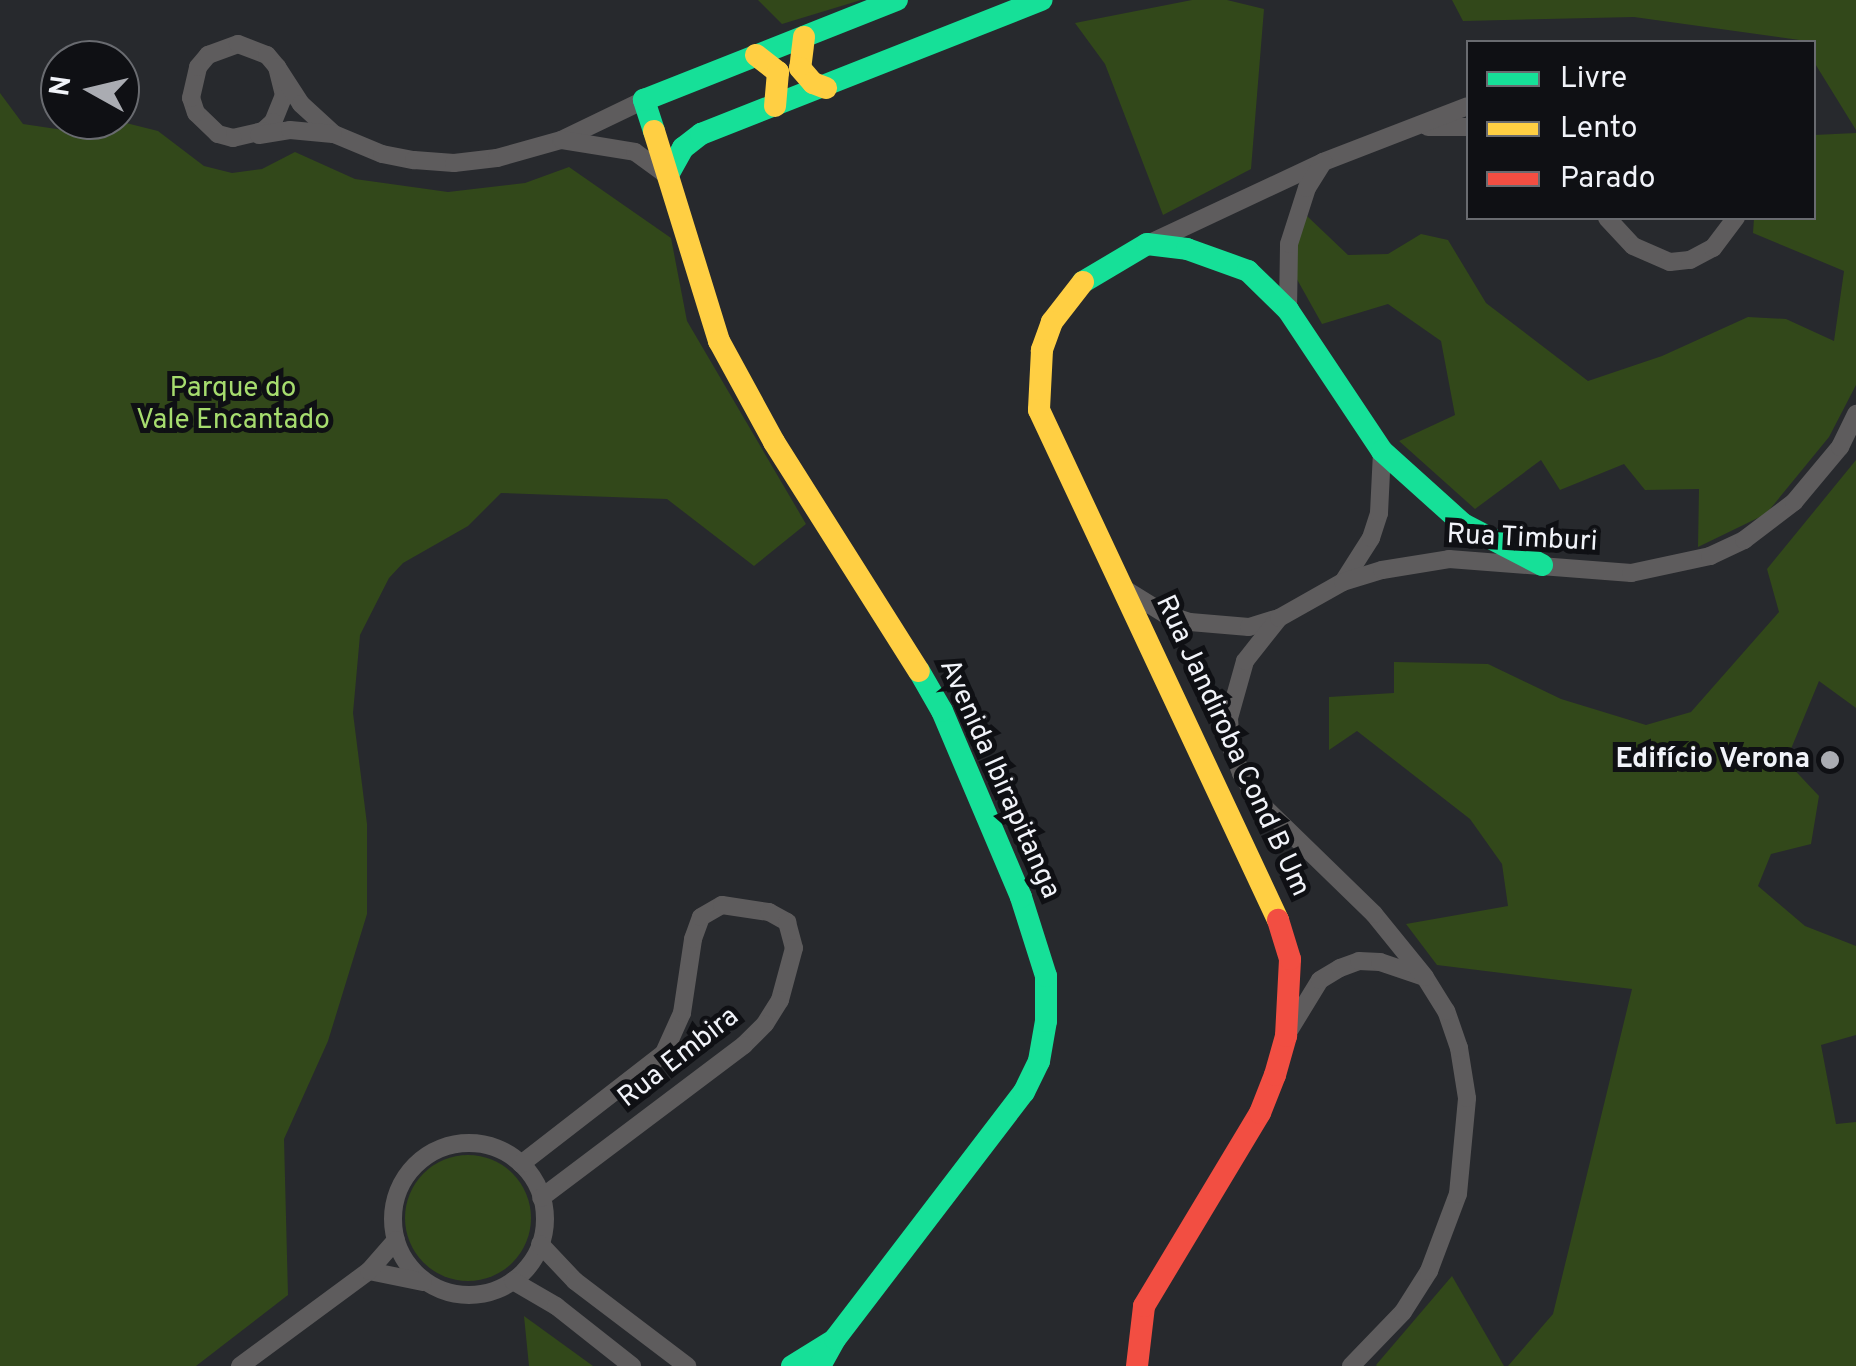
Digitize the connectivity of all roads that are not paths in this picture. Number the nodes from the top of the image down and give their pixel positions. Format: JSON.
{"nodes":[{"id":1,"x":897,"y":0,"type":"edge"},
{"id":2,"x":1042,"y":0,"type":"edge"},
{"id":3,"x":804,"y":37,"type":"junction"},
{"id":4,"x":756,"y":55,"type":"junction"},
{"id":5,"x":277,"y":67,"type":"junction"},
{"id":6,"x":826,"y":88,"type":"junction"},
{"id":7,"x":644,"y":100,"type":"junction"},
{"id":8,"x":776,"y":106,"type":"junction"},
{"id":9,"x":1466,"y":107,"type":"edge"},
{"id":10,"x":1466,"y":126,"type":"edge"},
{"id":11,"x":1403,"y":130,"type":"junction"},
{"id":12,"x":334,"y":134,"type":"junction"},
{"id":13,"x":249,"y":137,"type":"junction"},
{"id":14,"x":562,"y":140,"type":"junction"},
{"id":15,"x":1323,"y":162,"type":"junction"},
{"id":16,"x":668,"y":176,"type":"junction"},
{"id":17,"x":1609,"y":220,"type":"edge"},
{"id":18,"x":1734,"y":220,"type":"edge"},
{"id":19,"x":1147,"y":244,"type":"junction"},
{"id":20,"x":1288,"y":310,"type":"junction"},
{"id":21,"x":1856,"y":414,"type":"edge"},
{"id":22,"x":1382,"y":451,"type":"junction"},
{"id":23,"x":1542,"y":565,"type":"junction"},
{"id":24,"x":1343,"y":582,"type":"junction"},
{"id":25,"x":1126,"y":590,"type":"junction"},
{"id":26,"x":1279,"y":618,"type":"junction"},
{"id":27,"x":1425,"y":977,"type":"junction"},
{"id":28,"x":1286,"y":1036,"type":"junction"},
{"id":29,"x":521,"y":1164,"type":"junction"},
{"id":30,"x":541,"y":1198,"type":"junction"},
{"id":31,"x":396,"y":1240,"type":"junction"},
{"id":32,"x":540,"y":1244,"type":"junction"},
{"id":33,"x":369,"y":1271,"type":"junction"},
{"id":34,"x":512,"y":1281,"type":"junction"},
{"id":35,"x":427,"y":1283,"type":"junction"},
{"id":36,"x":835,"y":1339,"type":"junction"},
{"id":37,"x":240,"y":1366,"type":"edge"},
{"id":38,"x":632,"y":1366,"type":"edge"},
{"id":39,"x":687,"y":1366,"type":"edge"},
{"id":40,"x":792,"y":1366,"type":"edge"},
{"id":41,"x":820,"y":1366,"type":"edge"},
{"id":42,"x":1137,"y":1366,"type":"edge"},
{"id":43,"x":1351,"y":1366,"type":"edge"}],
"edges":[{"from":1,"to":3,"type":"main road"},
{"from":2,"to":6,"type":"main road"},
{"from":3,"to":4,"type":"main road"},
{"from":3,"to":6,"type":"main road"},
{"from":4,"to":7,"type":"main road"},
{"from":4,"to":8,"type":"main road"},
{"from":5,"to":12,"type":"street"},
{"from":5,"to":13,"type":"street"},
{"from":5,"to":13,"type":"street"},
{"from":6,"to":8,"type":"main road"},
{"from":7,"to":14,"type":"street"},
{"from":7,"to":16,"type":"main road","name":"Avenida Ibirapitanga"},
{"from":8,"to":16,"type":"main road"},
{"from":9,"to":11,"type":"street","name":"Rua Jandiroba Cond B Um"},
{"from":10,"to":11,"type":"street","name":"Rua Jandiroba Cond B Um"},
{"from":11,"to":15,"type":"street","name":"Rua Jandiroba Cond B Um"},
{"from":12,"to":13,"type":"street"},
{"from":12,"to":14,"type":"street"},
{"from":14,"to":16,"type":"street"},
{"from":15,"to":19,"type":"street","name":"Rua Jandiroba Cond B Um"},
{"from":15,"to":20,"type":"street"},
{"from":16,"to":36,"type":"main road","name":"Avenida Ibirapitanga"},
{"from":17,"to":18,"type":"street"},
{"from":19,"to":20,"type":"main road"},
{"from":19,"to":25,"type":"main road","name":"Rua Jandiroba Cond B Um"},
{"from":20,"to":22,"type":"main road"},
{"from":21,"to":23,"type":"street","name":"Rua Timburi"},
{"from":22,"to":23,"type":"main road"},
{"from":22,"to":24,"type":"street"},
{"from":23,"to":24,"type":"street","name":"Rua Timburi"},
{"from":24,"to":26,"type":"street","name":"Rua Timburi"},
{"from":25,"to":26,"type":"street"},
{"from":25,"to":28,"type":"main road","name":"Rua Jandiroba Cond B Um"},
{"from":26,"to":27,"type":"street","name":"Rua Timburi"},
{"from":27,"to":28,"type":"street"},
{"from":27,"to":43,"type":"street"},
{"from":28,"to":42,"type":"main road","name":"Rua Jandiroba Cond B Um"},
{"from":29,"to":30,"type":"street"},
{"from":29,"to":30,"type":"street","name":"Rua Embira"},
{"from":29,"to":31,"type":"street"},
{"from":30,"to":32,"type":"street"},
{"from":31,"to":33,"type":"street"},
{"from":31,"to":35,"type":"street"},
{"from":32,"to":34,"type":"street"},
{"from":32,"to":39,"type":"street"},
{"from":33,"to":35,"type":"street"},
{"from":33,"to":37,"type":"street"},
{"from":34,"to":35,"type":"street"},
{"from":34,"to":38,"type":"street"},
{"from":36,"to":40,"type":"main road","name":"Avenida Ibirapitanga"},
{"from":36,"to":41,"type":"main road","name":"Avenida Ibirapitanga"}]}
